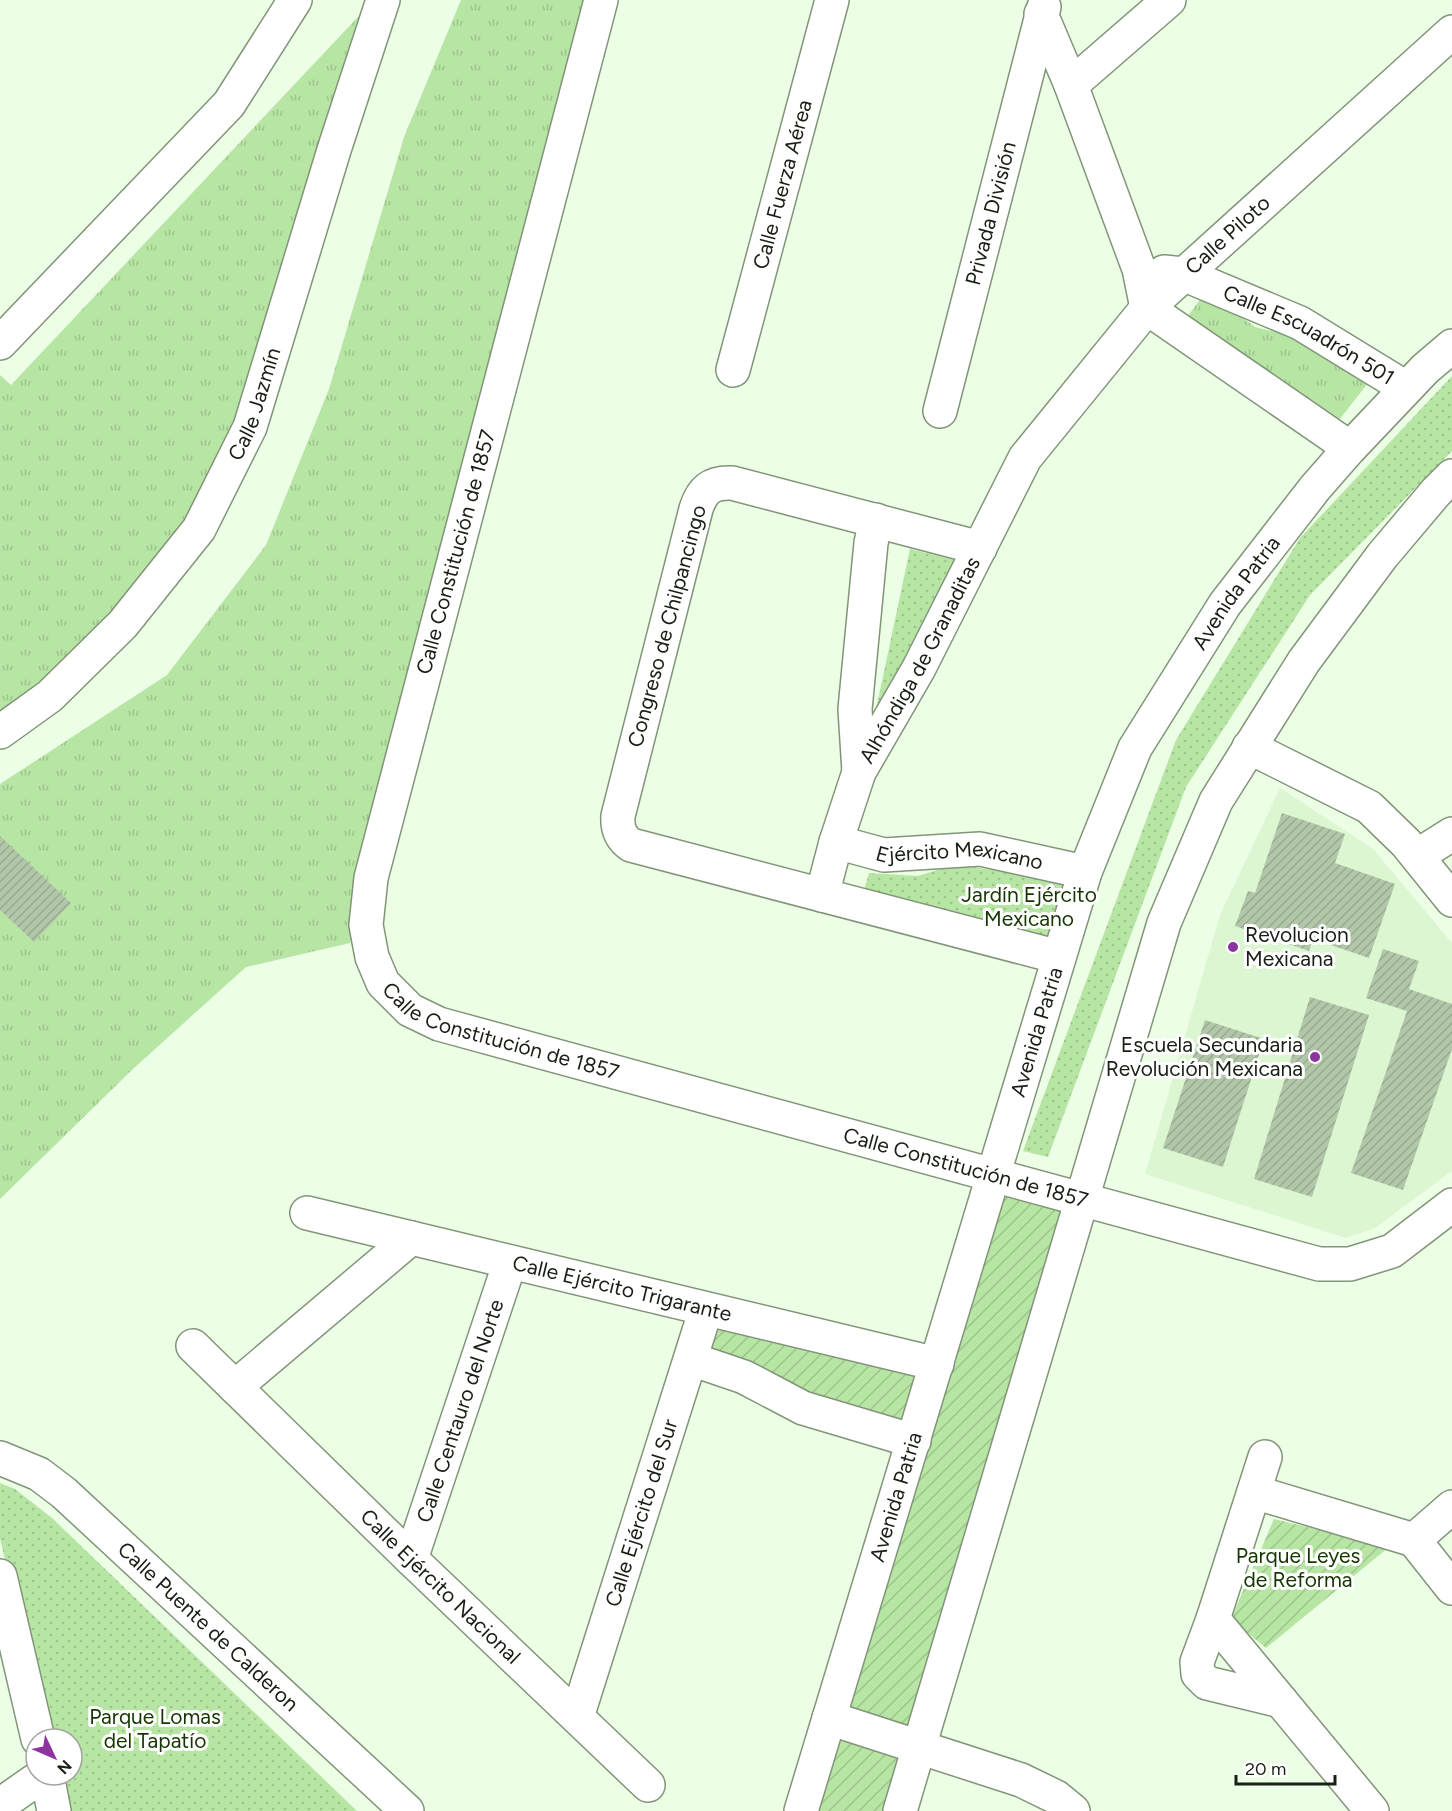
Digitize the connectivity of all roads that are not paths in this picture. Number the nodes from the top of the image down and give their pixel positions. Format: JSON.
{"nodes":[{"id":1,"x":295,"y":0,"type":"edge"},
{"id":2,"x":383,"y":0,"type":"edge"},
{"id":3,"x":601,"y":0,"type":"edge"},
{"id":4,"x":832,"y":0,"type":"edge"},
{"id":5,"x":1169,"y":0,"type":"edge"},
{"id":6,"x":1044,"y":7,"type":"edge"},
{"id":7,"x":1452,"y":32,"type":"edge"},
{"id":8,"x":1071,"y":85,"type":"junction"},
{"id":9,"x":1139,"y":269,"type":"junction"},
{"id":10,"x":1184,"y":274,"type":"junction"},
{"id":11,"x":1147,"y":308,"type":"junction"},
{"id":12,"x":0,"y":343,"type":"edge"},
{"id":13,"x":1452,"y":346,"type":"edge"},
{"id":14,"x":733,"y":370,"type":"dead end"},
{"id":15,"x":1406,"y":388,"type":"junction"},
{"id":16,"x":940,"y":411,"type":"dead end"},
{"id":17,"x":1350,"y":448,"type":"junction"},
{"id":18,"x":1025,"y":458,"type":"joint"},
{"id":19,"x":1452,"y":476,"type":"edge"},
{"id":20,"x":876,"y":520,"type":"junction"},
{"id":21,"x":980,"y":548,"type":"junction"},
{"id":22,"x":0,"y":732,"type":"edge"},
{"id":23,"x":1249,"y":747,"type":"junction"},
{"id":24,"x":859,"y":772,"type":"junction"},
{"id":25,"x":1452,"y":834,"type":"edge"},
{"id":26,"x":836,"y":842,"type":"junction"},
{"id":27,"x":1417,"y":856,"type":"junction"},
{"id":28,"x":1084,"y":872,"type":"junction"},
{"id":29,"x":822,"y":895,"type":"junction"},
{"id":30,"x":1452,"y":900,"type":"edge"},
{"id":31,"x":1059,"y":957,"type":"junction"},
{"id":32,"x":993,"y":1177,"type":"junction"},
{"id":33,"x":1080,"y":1201,"type":"junction"},
{"id":34,"x":1452,"y":1205,"type":"edge"},
{"id":35,"x":307,"y":1213,"type":"dead end"},
{"id":36,"x":411,"y":1238,"type":"junction"},
{"id":37,"x":510,"y":1262,"type":"junction"},
{"id":38,"x":706,"y":1309,"type":"junction"},
{"id":39,"x":193,"y":1346,"type":"dead end"},
{"id":40,"x":691,"y":1359,"type":"junction"},
{"id":41,"x":936,"y":1364,"type":"junction"},
{"id":42,"x":235,"y":1388,"type":"junction"},
{"id":43,"x":914,"y":1441,"type":"junction"},
{"id":44,"x":1265,"y":1457,"type":"dead end"},
{"id":45,"x":0,"y":1458,"type":"edge"},
{"id":46,"x":1254,"y":1492,"type":"junction"},
{"id":47,"x":1452,"y":1507,"type":"edge"},
{"id":48,"x":1414,"y":1540,"type":"junction"},
{"id":49,"x":411,"y":1559,"type":"junction"},
{"id":50,"x":0,"y":1576,"type":"edge"},
{"id":51,"x":1452,"y":1588,"type":"edge"},
{"id":52,"x":1213,"y":1619,"type":"junction"},
{"id":53,"x":1281,"y":1701,"type":"junction"},
{"id":54,"x":578,"y":1717,"type":"junction"},
{"id":55,"x":829,"y":1718,"type":"junction"},
{"id":56,"x":35,"y":1727,"type":"edge"},
{"id":57,"x":919,"y":1747,"type":"junction"},
{"id":58,"x":648,"y":1785,"type":"dead end"},
{"id":59,"x":27,"y":1787,"type":"edge"},
{"id":60,"x":48,"y":1787,"type":"edge"},
{"id":61,"x":0,"y":1805,"type":"edge"},
{"id":62,"x":54,"y":1811,"type":"edge"},
{"id":63,"x":407,"y":1811,"type":"edge"},
{"id":64,"x":801,"y":1811,"type":"edge"},
{"id":65,"x":900,"y":1811,"type":"edge"},
{"id":66,"x":1073,"y":1811,"type":"edge"},
{"id":67,"x":1372,"y":1811,"type":"edge"}],
"edges":[{"from":1,"to":12,"type":"street"},
{"from":2,"to":22,"type":"street","name":"Calle Jazmín"},
{"from":3,"to":32,"type":"street","name":"Calle Constitución de 1857"},
{"from":4,"to":14,"type":"street","name":"Calle Fuerza Aérea"},
{"from":5,"to":8,"type":"street"},
{"from":6,"to":8,"type":"street"},
{"from":6,"to":16,"type":"street","name":"Privada División"},
{"from":7,"to":10,"type":"street","name":"Calle Piloto"},
{"from":8,"to":9,"type":"street"},
{"from":9,"to":10,"type":"street","name":"Calle Escuadrón 501"},
{"from":9,"to":11,"type":"street"},
{"from":10,"to":11,"type":"street","name":"Calle Piloto"},
{"from":10,"to":15,"type":"street","name":"Calle Escuadrón 501"},
{"from":11,"to":17,"type":"street"},
{"from":11,"to":18,"type":"street","name":"Calle Piloto"},
{"from":13,"to":15,"type":"street","name":"Avenida Patria"},
{"from":15,"to":17,"type":"street","name":"Avenida Patria"},
{"from":17,"to":28,"type":"street","name":"Avenida Patria"},
{"from":18,"to":21,"type":"street","name":"Alhóndiga de Granaditas"},
{"from":19,"to":23,"type":"street"},
{"from":20,"to":21,"type":"street","name":"Congreso de Chilpancingo"},
{"from":20,"to":24,"type":"street","name":"Alhóndiga de Granaditas"},
{"from":20,"to":29,"type":"street","name":"Congreso de Chilpancingo"},
{"from":21,"to":24,"type":"street","name":"Alhóndiga de Granaditas"},
{"from":23,"to":27,"type":"street"},
{"from":23,"to":33,"type":"street"},
{"from":24,"to":26,"type":"street","name":"Alhóndiga de Granaditas"},
{"from":25,"to":27,"type":"street"},
{"from":26,"to":28,"type":"street","name":"Ejército Mexicano"},
{"from":26,"to":29,"type":"street","name":"Alhóndiga de Granaditas"},
{"from":27,"to":30,"type":"street"},
{"from":28,"to":31,"type":"street","name":"Avenida Patria"},
{"from":29,"to":31,"type":"street"},
{"from":31,"to":32,"type":"street","name":"Avenida Patria"},
{"from":32,"to":33,"type":"street","name":"Calle Constitución de 1857"},
{"from":32,"to":41,"type":"street","name":"Avenida Patria"},
{"from":33,"to":34,"type":"street","name":"Calle Constitución de 1857"},
{"from":33,"to":57,"type":"street"},
{"from":35,"to":36,"type":"street","name":"Calle Ejército Trigarante"},
{"from":36,"to":37,"type":"street","name":"Calle Ejército Trigarante"},
{"from":36,"to":42,"type":"street"},
{"from":37,"to":38,"type":"street","name":"Calle Ejército Trigarante"},
{"from":37,"to":49,"type":"street","name":"Calle Centauro del Norte"},
{"from":38,"to":40,"type":"street","name":"Calle Ejército del Sur"},
{"from":38,"to":41,"type":"street","name":"Calle Ejército Trigarante"},
{"from":39,"to":42,"type":"street","name":"Calle Ejército Nacional"},
{"from":40,"to":43,"type":"street"},
{"from":40,"to":54,"type":"street","name":"Calle Ejército del Sur"},
{"from":41,"to":43,"type":"street","name":"Avenida Patria"},
{"from":42,"to":49,"type":"street","name":"Calle Ejército Nacional"},
{"from":43,"to":55,"type":"street","name":"Avenida Patria"},
{"from":44,"to":46,"type":"street"},
{"from":45,"to":63,"type":"street","name":"Calle Puente de Calderon"},
{"from":46,"to":48,"type":"street"},
{"from":46,"to":52,"type":"street"},
{"from":47,"to":48,"type":"street"},
{"from":48,"to":51,"type":"street"},
{"from":49,"to":54,"type":"street","name":"Calle Ejército Nacional"},
{"from":50,"to":56,"type":"street"},
{"from":52,"to":53,"type":"street"},
{"from":52,"to":53,"type":"street"},
{"from":53,"to":67,"type":"street"},
{"from":54,"to":58,"type":"street","name":"Calle Ejército Nacional"},
{"from":55,"to":57,"type":"street"},
{"from":55,"to":64,"type":"street","name":"Avenida Patria"},
{"from":57,"to":65,"type":"street"},
{"from":57,"to":66,"type":"street"},
{"from":59,"to":61,"type":"street"},
{"from":60,"to":62,"type":"street"}]}
